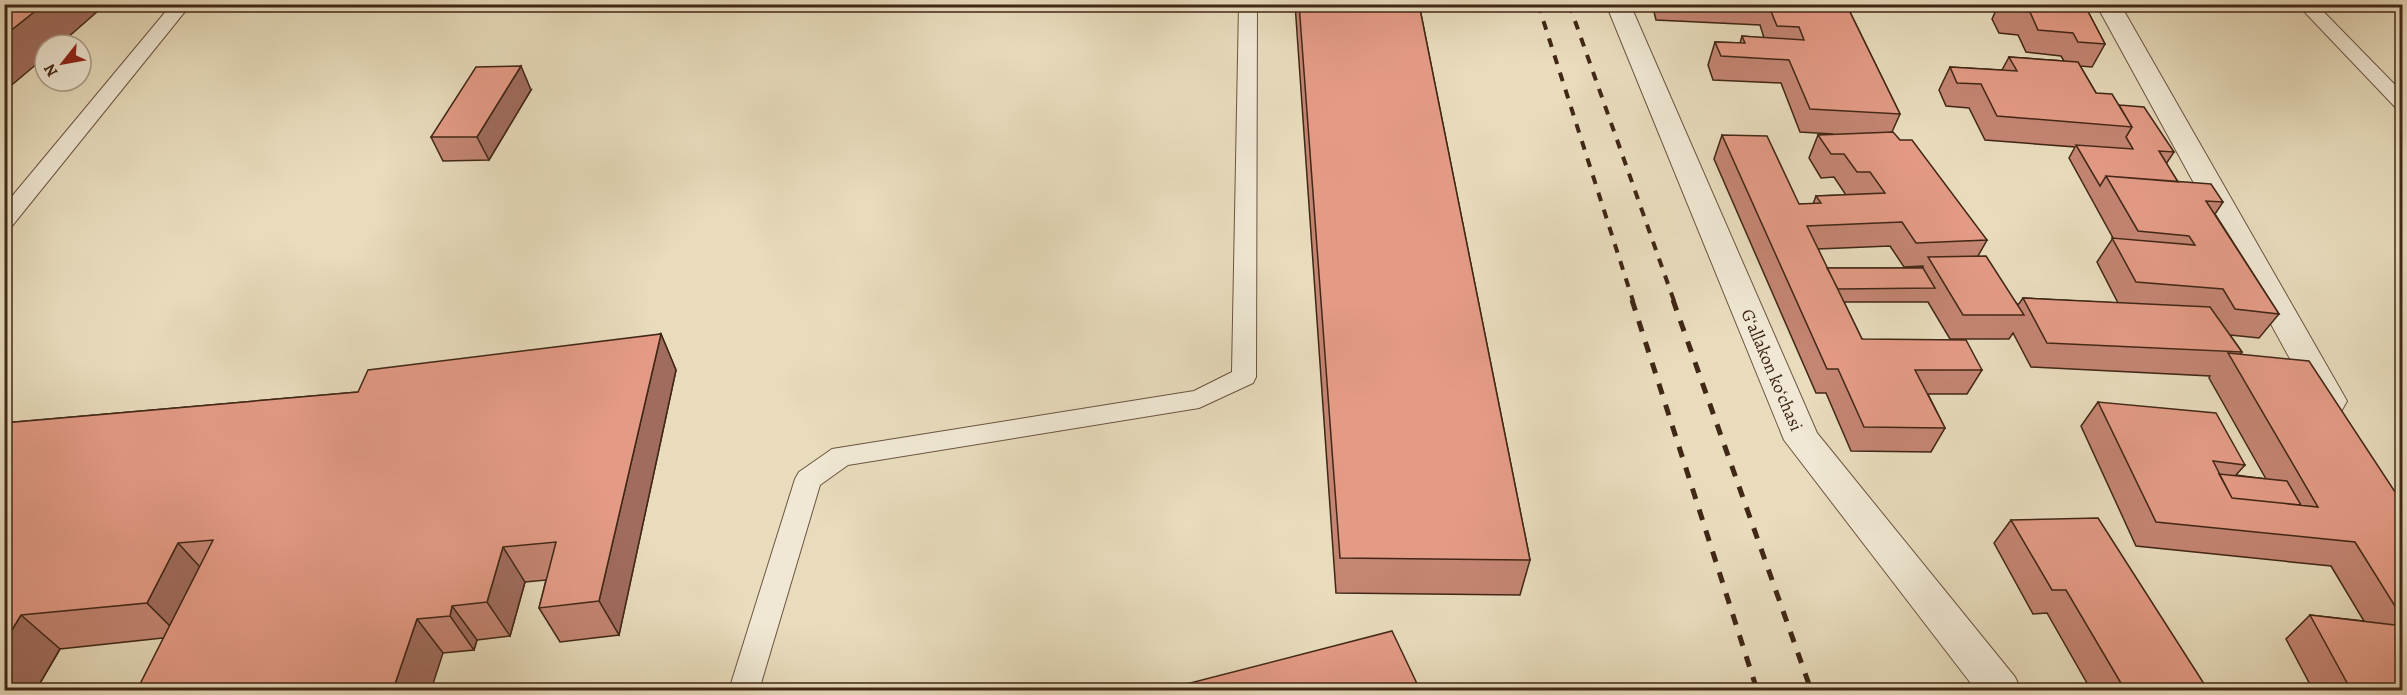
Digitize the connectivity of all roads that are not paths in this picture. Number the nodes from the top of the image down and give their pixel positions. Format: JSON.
{"nodes":[{"id":1,"x":182,"y":4,"type":"edge"},
{"id":2,"x":1248,"y":4,"type":"edge"},
{"id":3,"x":1618,"y":4,"type":"edge"},
{"id":4,"x":2108,"y":4,"type":"edge"},
{"id":5,"x":2306,"y":4,"type":"edge"},
{"id":6,"x":2403,"y":103,"type":"edge"},
{"id":7,"x":4,"y":220,"type":"edge"},
{"id":8,"x":2345,"y":427,"type":"edge"},
{"id":9,"x":744,"y":690,"type":"edge"},
{"id":10,"x":2000,"y":690,"type":"edge"}],
"edges":[{"from":1,"to":7,"type":"lane"},
{"from":2,"to":9,"type":"lane"},
{"from":3,"to":10,"type":"street","name":"Gʻallakon koʻchasi"},
{"from":4,"to":8,"type":"street"},
{"from":5,"to":6,"type":"lane"}]}
